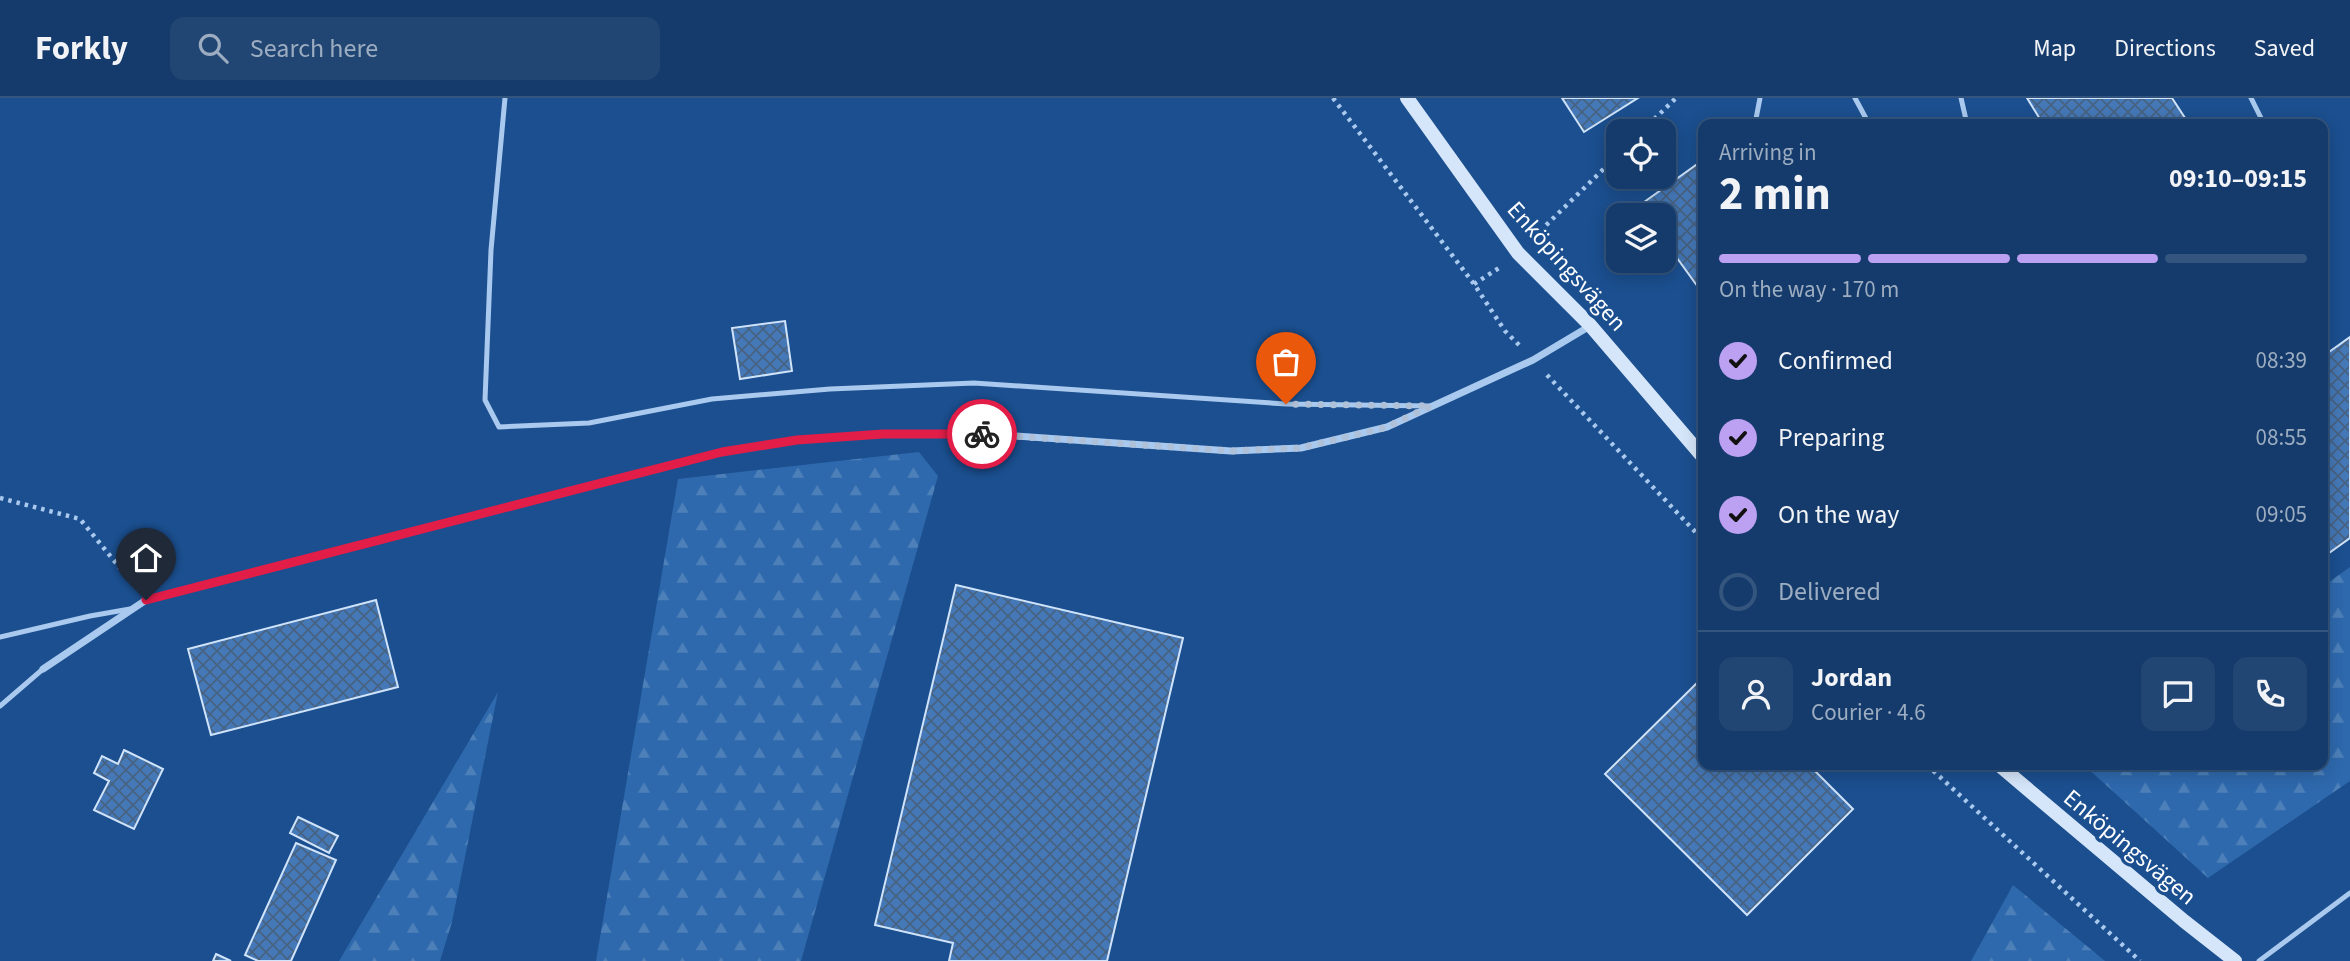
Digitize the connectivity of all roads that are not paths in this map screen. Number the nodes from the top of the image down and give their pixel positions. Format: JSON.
{"nodes":[{"id":1,"x":505,"y":98,"type":"edge"},
{"id":2,"x":1406,"y":98,"type":"edge"},
{"id":3,"x":1760,"y":98,"type":"edge"},
{"id":4,"x":1855,"y":98,"type":"edge"},
{"id":5,"x":1961,"y":98,"type":"edge"},
{"id":6,"x":2251,"y":98,"type":"edge"},
{"id":7,"x":1756,"y":119,"type":"edge"},
{"id":8,"x":1866,"y":119,"type":"edge"},
{"id":9,"x":1965,"y":119,"type":"edge"},
{"id":10,"x":2262,"y":119,"type":"edge"},
{"id":11,"x":1590,"y":325,"type":"junction"},
{"id":12,"x":1431,"y":406,"type":"junction"},
{"id":13,"x":1698,"y":451,"type":"edge"},
{"id":14,"x":133,"y":609,"type":"junction"},
{"id":15,"x":0,"y":637,"type":"edge"},
{"id":16,"x":43,"y":668,"type":"joint"},
{"id":17,"x":0,"y":706,"type":"edge"},
{"id":18,"x":2005,"y":770,"type":"edge"},
{"id":19,"x":2350,"y":893,"type":"edge"},
{"id":20,"x":2235,"y":961,"type":"edge"},
{"id":21,"x":2259,"y":961,"type":"edge"}],
"edges":[{"from":1,"to":12,"type":"lane"},
{"from":2,"to":11,"type":"street","name":"Enköpingsvägen"},
{"from":3,"to":7,"type":"lane"},
{"from":4,"to":8,"type":"lane"},
{"from":5,"to":9,"type":"lane"},
{"from":6,"to":10,"type":"lane"},
{"from":11,"to":12,"type":"street"},
{"from":11,"to":13,"type":"street","name":"Enköpingsvägen"},
{"from":12,"to":14,"type":"street"},
{"from":14,"to":15,"type":"lane"},
{"from":14,"to":16,"type":"street"},
{"from":16,"to":17,"type":"lane"},
{"from":18,"to":20,"type":"street","name":"Enköpingsvägen"},
{"from":19,"to":21,"type":"lane"}]}
